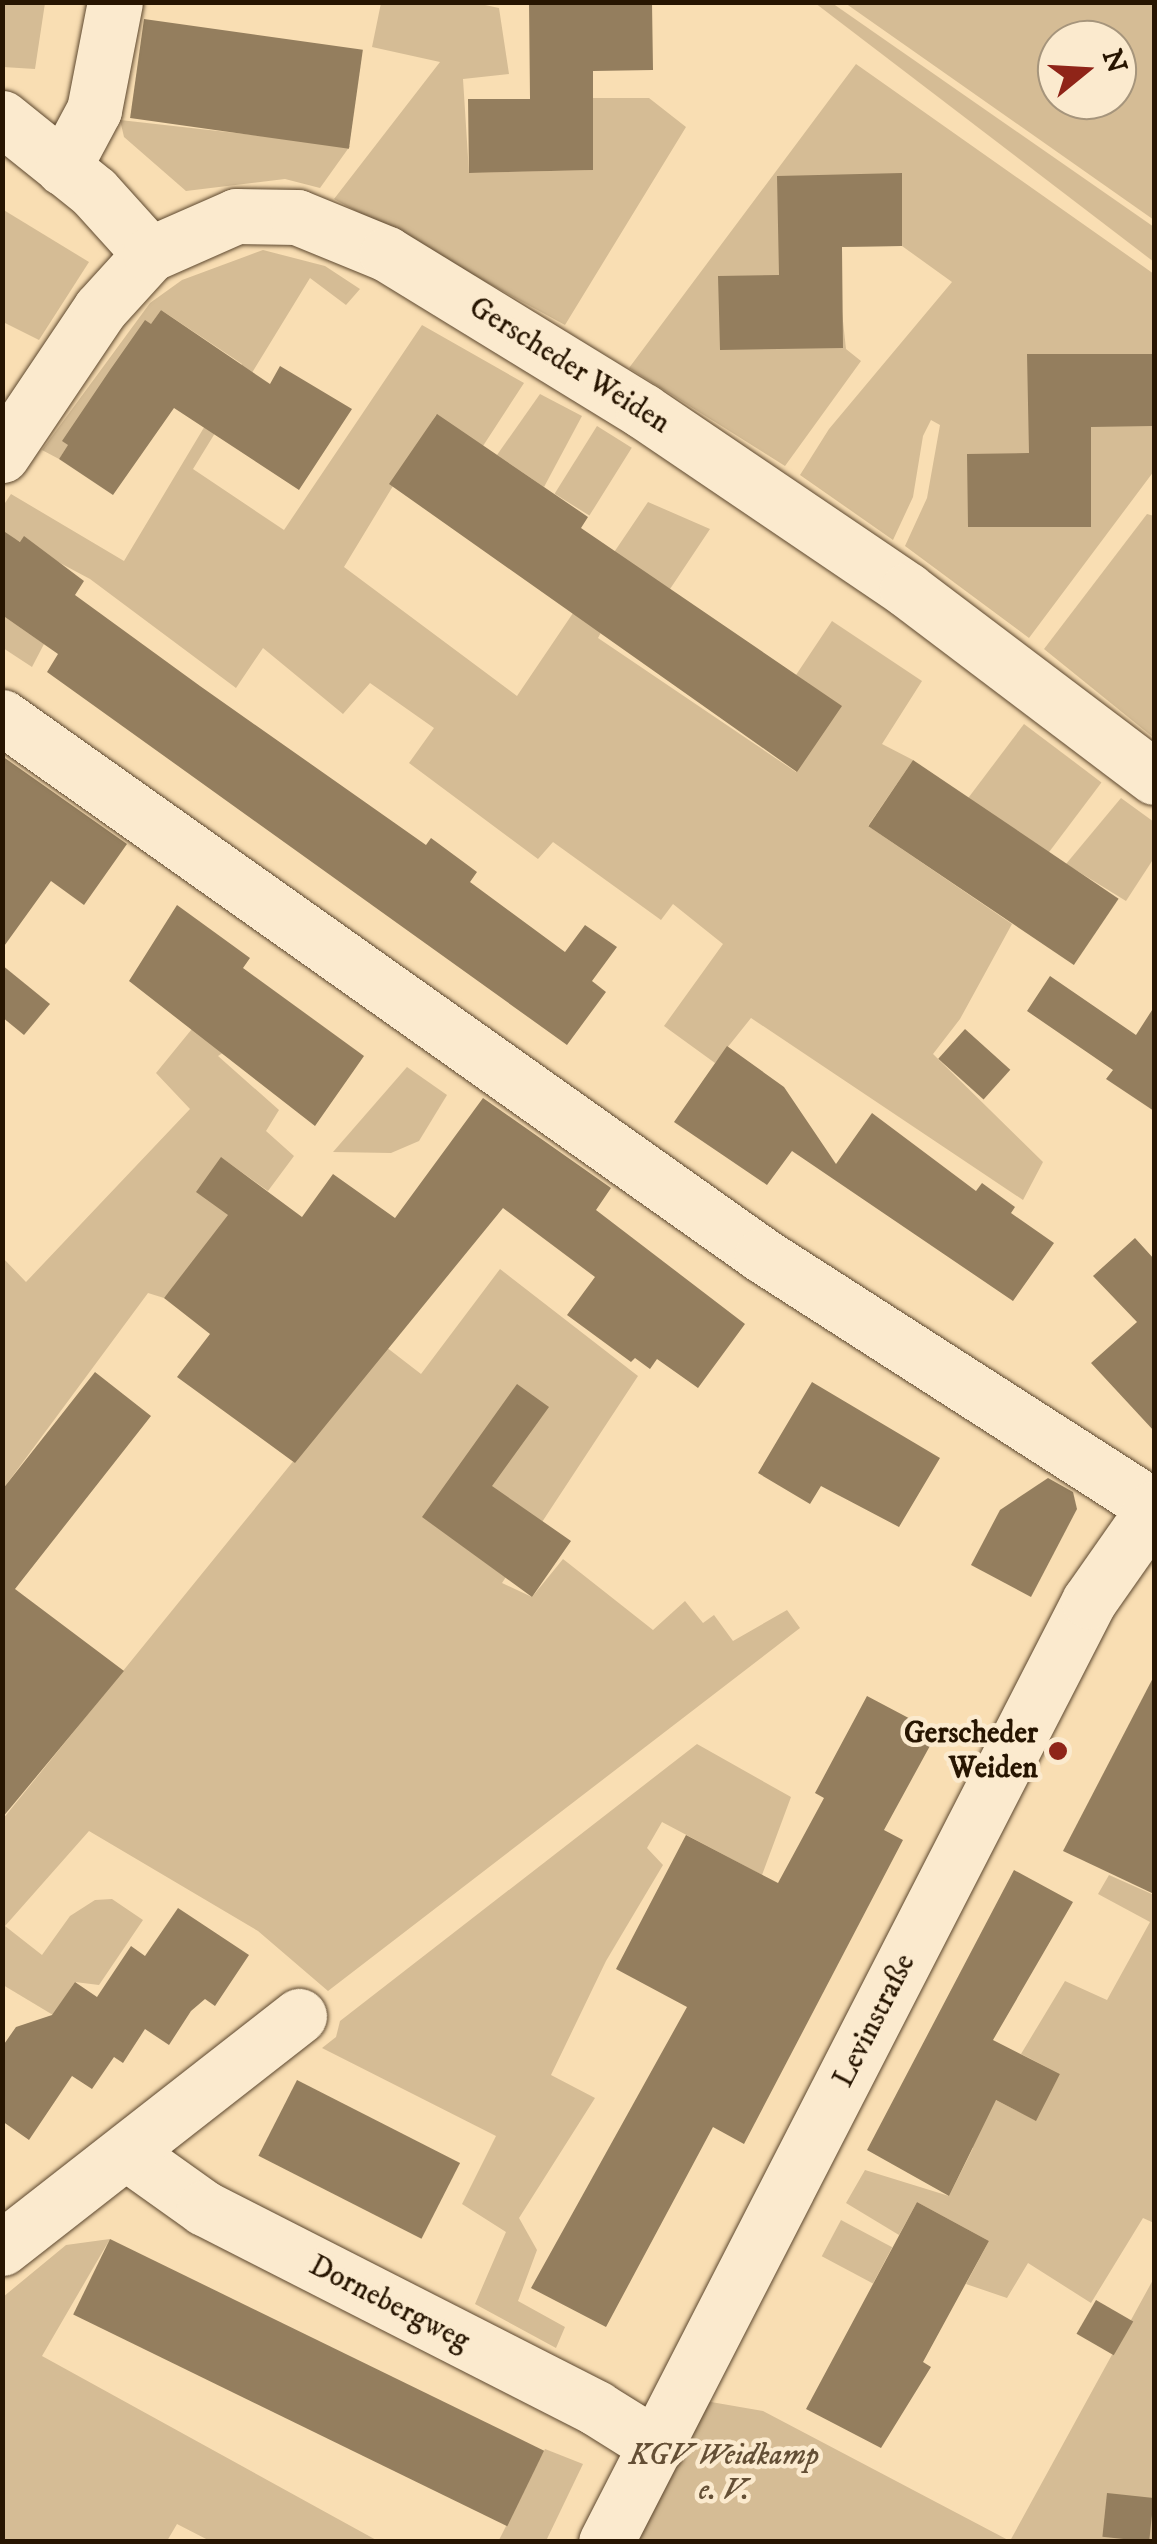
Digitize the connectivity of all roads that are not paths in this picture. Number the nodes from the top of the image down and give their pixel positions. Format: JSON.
{"nodes":[{"id":1,"x":116,"y":2,"type":"edge"},
{"id":2,"x":2,"y":118,"type":"edge"},
{"id":3,"x":63,"y":168,"type":"junction"},
{"id":4,"x":150,"y":254,"type":"junction"},
{"id":5,"x":2,"y":454,"type":"edge"},
{"id":6,"x":2,"y":717,"type":"edge"},
{"id":7,"x":1154,"y":777,"type":"edge"},
{"id":8,"x":1154,"y":1508,"type":"edge"},
{"id":9,"x":298,"y":2016,"type":"dead end"},
{"id":10,"x":127,"y":2152,"type":"junction"},
{"id":11,"x":2,"y":2248,"type":"edge"},
{"id":12,"x":656,"y":2446,"type":"junction"},
{"id":13,"x":606,"y":2542,"type":"edge"}],
"edges":[{"from":1,"to":3,"type":"street"},
{"from":2,"to":3,"type":"street"},
{"from":3,"to":4,"type":"street"},
{"from":4,"to":5,"type":"street","name":"Gerscheder Weiden"},
{"from":4,"to":7,"type":"street","name":"Gerscheder Weiden"},
{"from":6,"to":8,"type":"street"},
{"from":8,"to":12,"type":"street","name":"Levinstraße"},
{"from":9,"to":10,"type":"street"},
{"from":10,"to":11,"type":"street"},
{"from":10,"to":12,"type":"street","name":"Dornebergweg"},
{"from":12,"to":13,"type":"street","name":"Levinstraße"}]}
